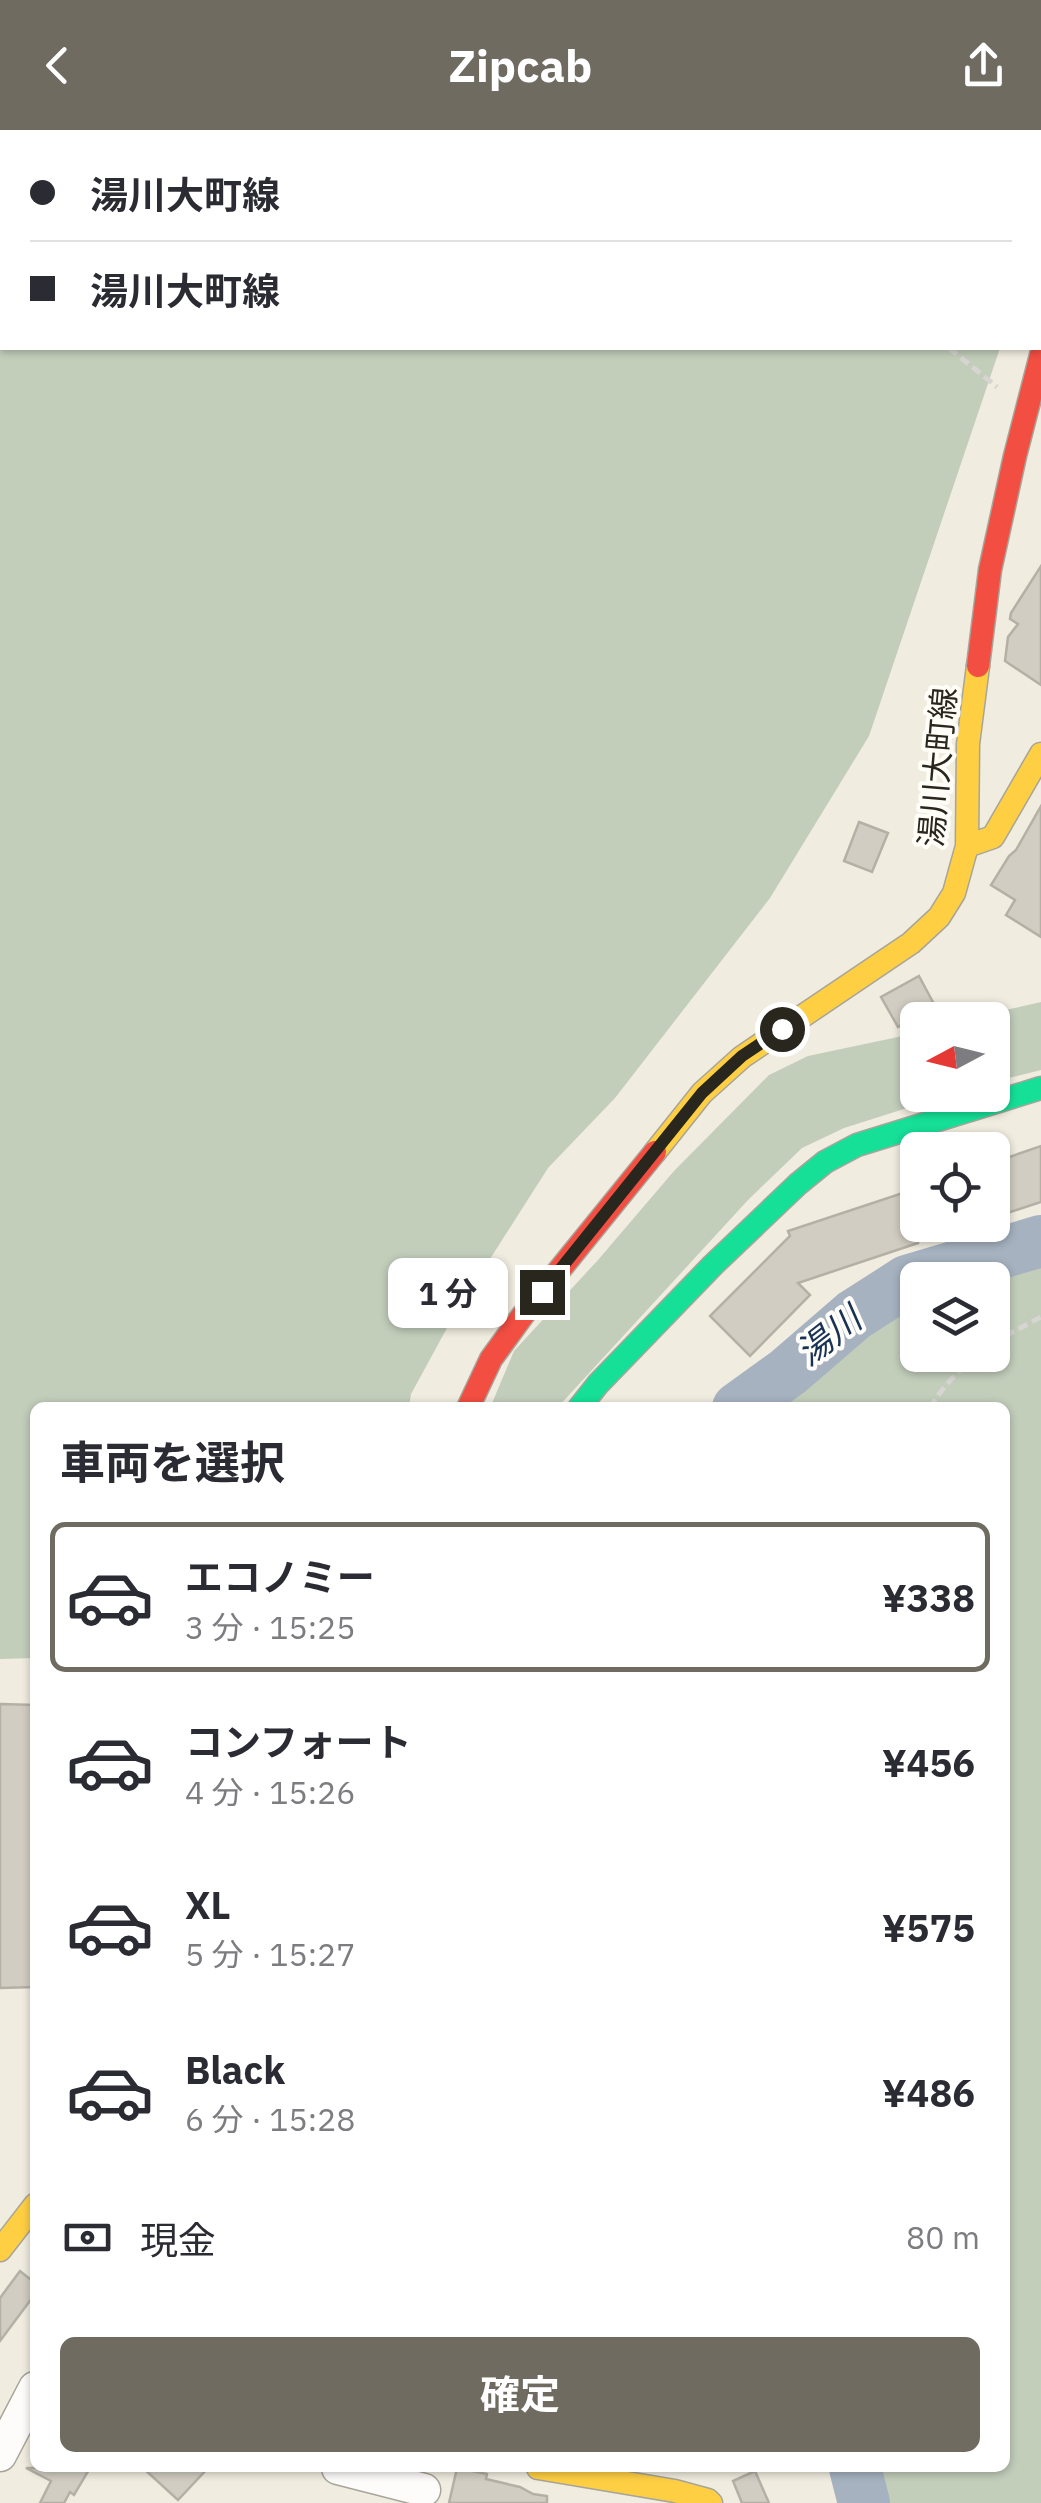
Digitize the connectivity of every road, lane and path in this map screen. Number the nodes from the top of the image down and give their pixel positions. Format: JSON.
{"nodes":[{"id":1,"x":951,"y":350,"type":"edge"},
{"id":2,"x":1041,"y":355,"type":"edge"},
{"id":3,"x":1034,"y":416,"type":"edge"},
{"id":4,"x":1041,"y":754,"type":"edge"},
{"id":5,"x":967,"y":846,"type":"junction"},
{"id":6,"x":1041,"y":1088,"type":"edge"},
{"id":7,"x":1041,"y":1318,"type":"edge"},
{"id":8,"x":1010,"y":1334,"type":"edge"},
{"id":9,"x":956,"y":1372,"type":"edge"},
{"id":10,"x":471,"y":1402,"type":"edge"},
{"id":11,"x":584,"y":1402,"type":"edge"},
{"id":12,"x":934,"y":1402,"type":"edge"},
{"id":13,"x":30,"y":2211,"type":"edge"},
{"id":14,"x":0,"y":2250,"type":"edge"},
{"id":15,"x":30,"y":2398,"type":"edge"},
{"id":16,"x":0,"y":2455,"type":"edge"},
{"id":17,"x":356,"y":2472,"type":"edge"},
{"id":18,"x":562,"y":2472,"type":"edge"},
{"id":19,"x":425,"y":2487,"type":"edge"},
{"id":20,"x":710,"y":2503,"type":"edge"}],
"edges":[{"from":1,"to":3,"type":"path"},
{"from":2,"to":3,"type":"main road","name":"湯川大町線"},
{"from":3,"to":5,"type":"main road","name":"湯川大町線"},
{"from":4,"to":5,"type":"main road"},
{"from":5,"to":10,"type":"main road","name":"湯川大町線"},
{"from":6,"to":11,"type":"main road"},
{"from":7,"to":8,"type":"path"},
{"from":9,"to":12,"type":"path"},
{"from":13,"to":14,"type":"main road"},
{"from":15,"to":16,"type":"street"},
{"from":17,"to":19,"type":"street"},
{"from":18,"to":20,"type":"main road"}]}
